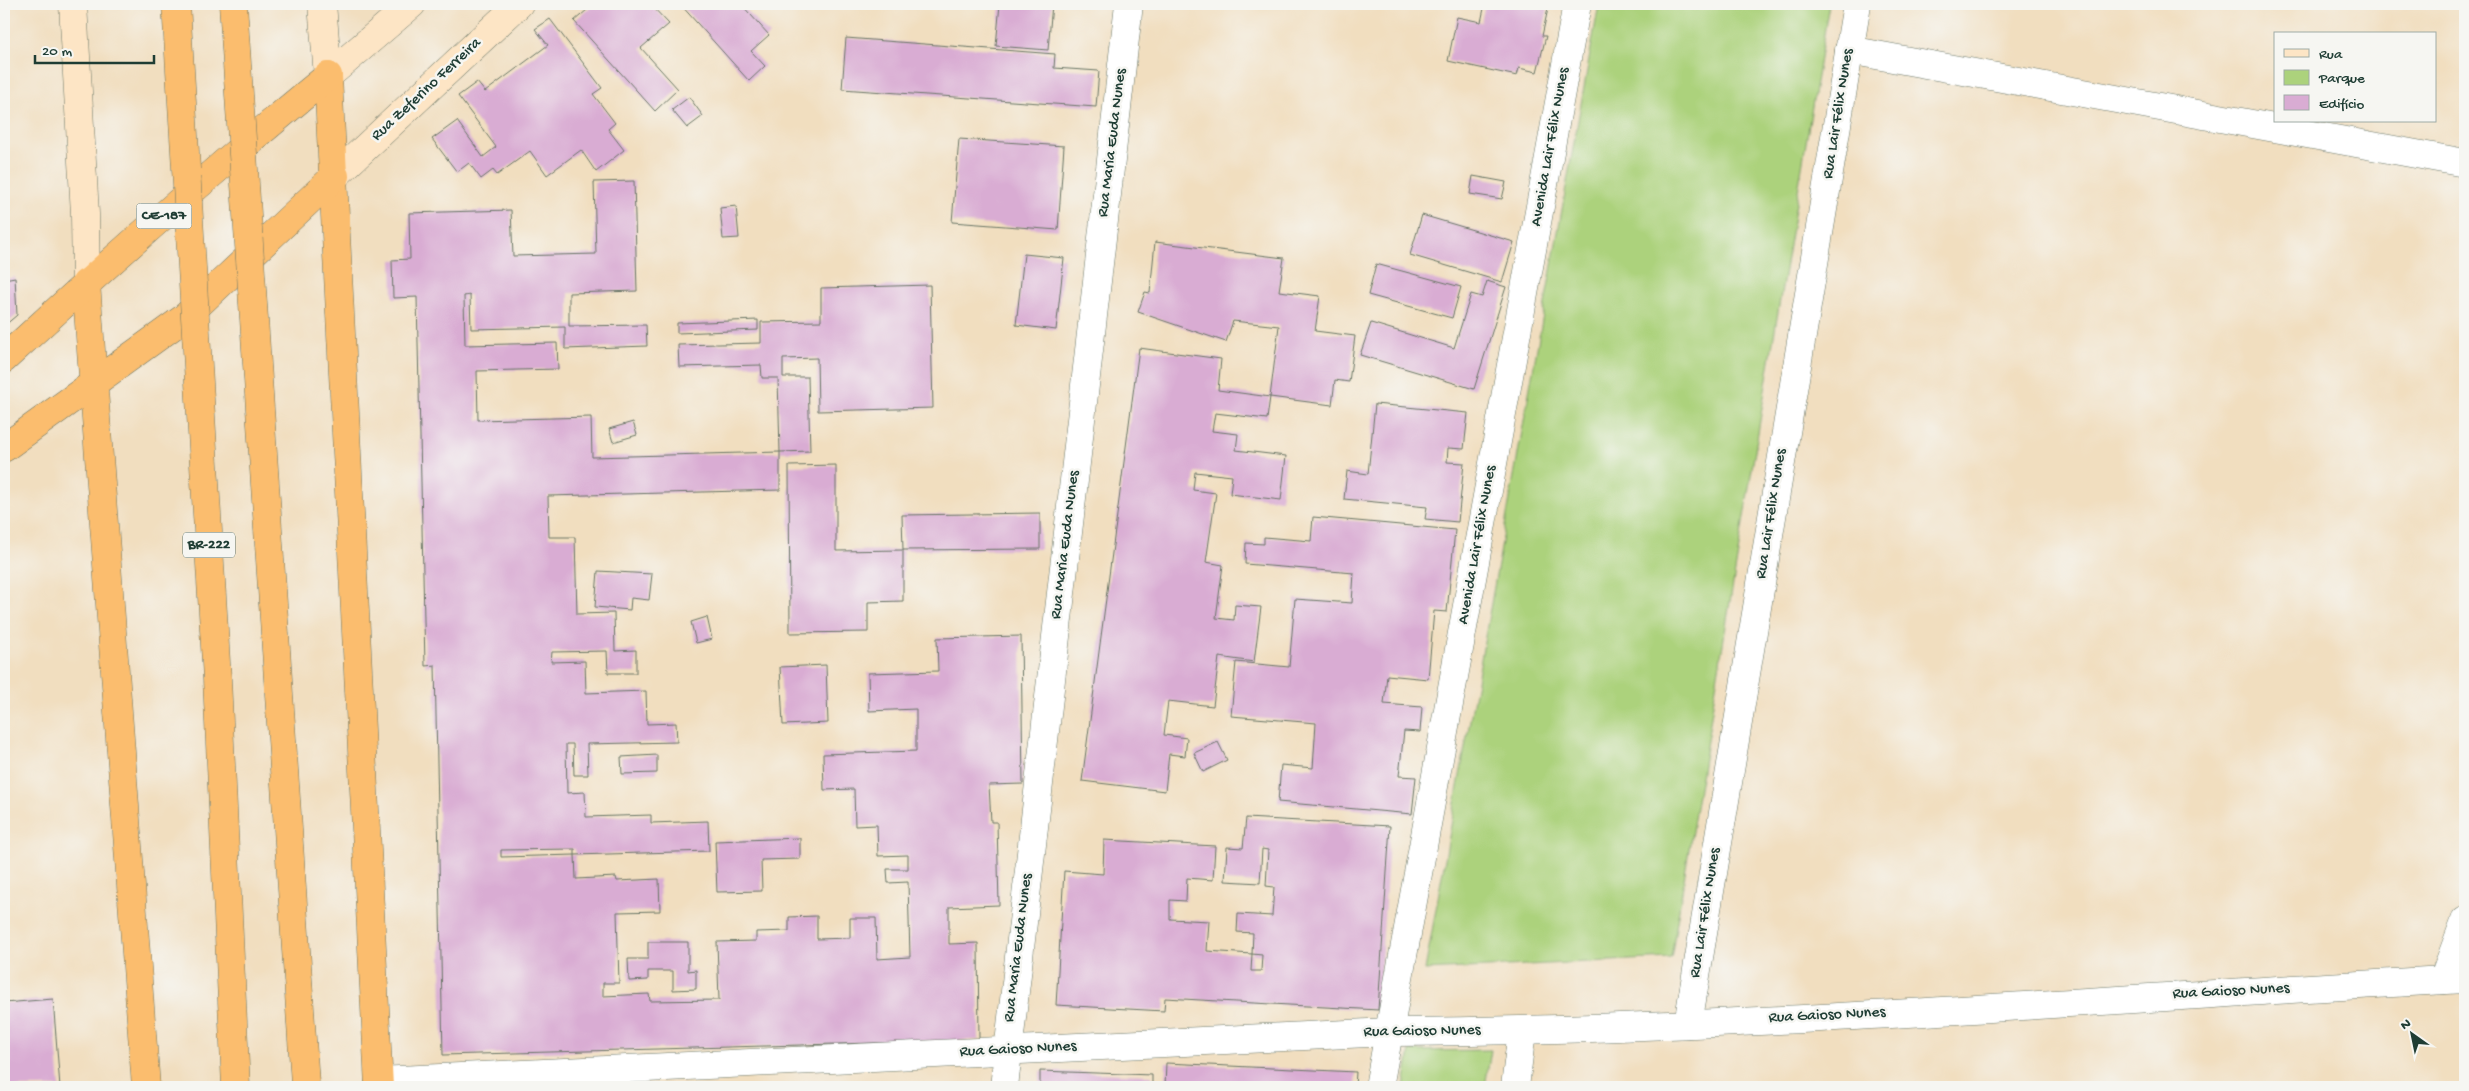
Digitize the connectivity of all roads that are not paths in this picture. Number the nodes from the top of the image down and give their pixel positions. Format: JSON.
{"nodes":[{"id":1,"x":73,"y":4,"type":"edge"},
{"id":2,"x":176,"y":4,"type":"edge"},
{"id":3,"x":233,"y":4,"type":"edge"},
{"id":4,"x":322,"y":4,"type":"edge"},
{"id":5,"x":412,"y":4,"type":"edge"},
{"id":6,"x":519,"y":4,"type":"edge"},
{"id":7,"x":1129,"y":4,"type":"edge"},
{"id":8,"x":1577,"y":4,"type":"edge"},
{"id":9,"x":1857,"y":4,"type":"edge"},
{"id":10,"x":1849,"y":50,"type":"junction"},
{"id":11,"x":328,"y":76,"type":"junction"},
{"id":12,"x":2465,"y":163,"type":"edge"},
{"id":13,"x":335,"y":176,"type":"junction"},
{"id":14,"x":86,"y":283,"type":"junction"},
{"id":15,"x":4,"y":359,"type":"edge"},
{"id":16,"x":93,"y":386,"type":"junction"},
{"id":17,"x":4,"y":448,"type":"edge"},
{"id":18,"x":2465,"y":921,"type":"edge"},
{"id":19,"x":2454,"y":979,"type":"edge"},
{"id":20,"x":1688,"y":1024,"type":"junction"},
{"id":21,"x":1522,"y":1031,"type":"junction"},
{"id":22,"x":1389,"y":1032,"type":"junction"},
{"id":23,"x":1007,"y":1051,"type":"junction"},
{"id":24,"x":379,"y":1084,"type":"edge"},
{"id":25,"x":146,"y":1087,"type":"edge"},
{"id":26,"x":236,"y":1087,"type":"edge"},
{"id":27,"x":305,"y":1087,"type":"edge"},
{"id":28,"x":1004,"y":1087,"type":"edge"},
{"id":29,"x":1379,"y":1087,"type":"edge"},
{"id":30,"x":1515,"y":1087,"type":"edge"}],
"edges":[{"from":1,"to":14,"type":"main road"},
{"from":2,"to":26,"type":"highway","number":"BR-222","bridge":true},
{"from":3,"to":27,"type":"highway","bridge":true},
{"from":4,"to":11,"type":"main road"},
{"from":5,"to":11,"type":"main road","number":"CE-187"},
{"from":6,"to":13,"type":"main road","name":"Rua Zeferino Ferreira"},
{"from":7,"to":23,"type":"street","name":"Rua Maria Euda Nunes"},
{"from":8,"to":22,"type":"street","name":"Avenida Lair Félix Nunes"},
{"from":9,"to":10,"type":"street","name":"Rua Lair Félix Nunes"},
{"from":10,"to":12,"type":"street"},
{"from":10,"to":20,"type":"street","name":"Rua Lair Félix Nunes"},
{"from":11,"to":13,"type":"highway"},
{"from":11,"to":14,"type":"highway","number":"CE-187"},
{"from":13,"to":16,"type":"highway"},
{"from":13,"to":24,"type":"highway"},
{"from":14,"to":15,"type":"highway","number":"CE-187"},
{"from":14,"to":16,"type":"highway"},
{"from":16,"to":17,"type":"highway"},
{"from":16,"to":25,"type":"highway"},
{"from":18,"to":19,"type":"street"},
{"from":19,"to":20,"type":"street","name":"Rua Gaioso Nunes"},
{"from":20,"to":21,"type":"street","name":"Rua Gaioso Nunes"},
{"from":21,"to":22,"type":"street","name":"Rua Gaioso Nunes"},
{"from":21,"to":30,"type":"street"},
{"from":22,"to":23,"type":"street","name":"Rua Gaioso Nunes"},
{"from":22,"to":29,"type":"street","name":"Avenida Lair Félix Nunes"},
{"from":23,"to":24,"type":"street","name":"Rua Gaioso Nunes"},
{"from":23,"to":28,"type":"street","name":"Rua Maria Euda Nunes"}]}
